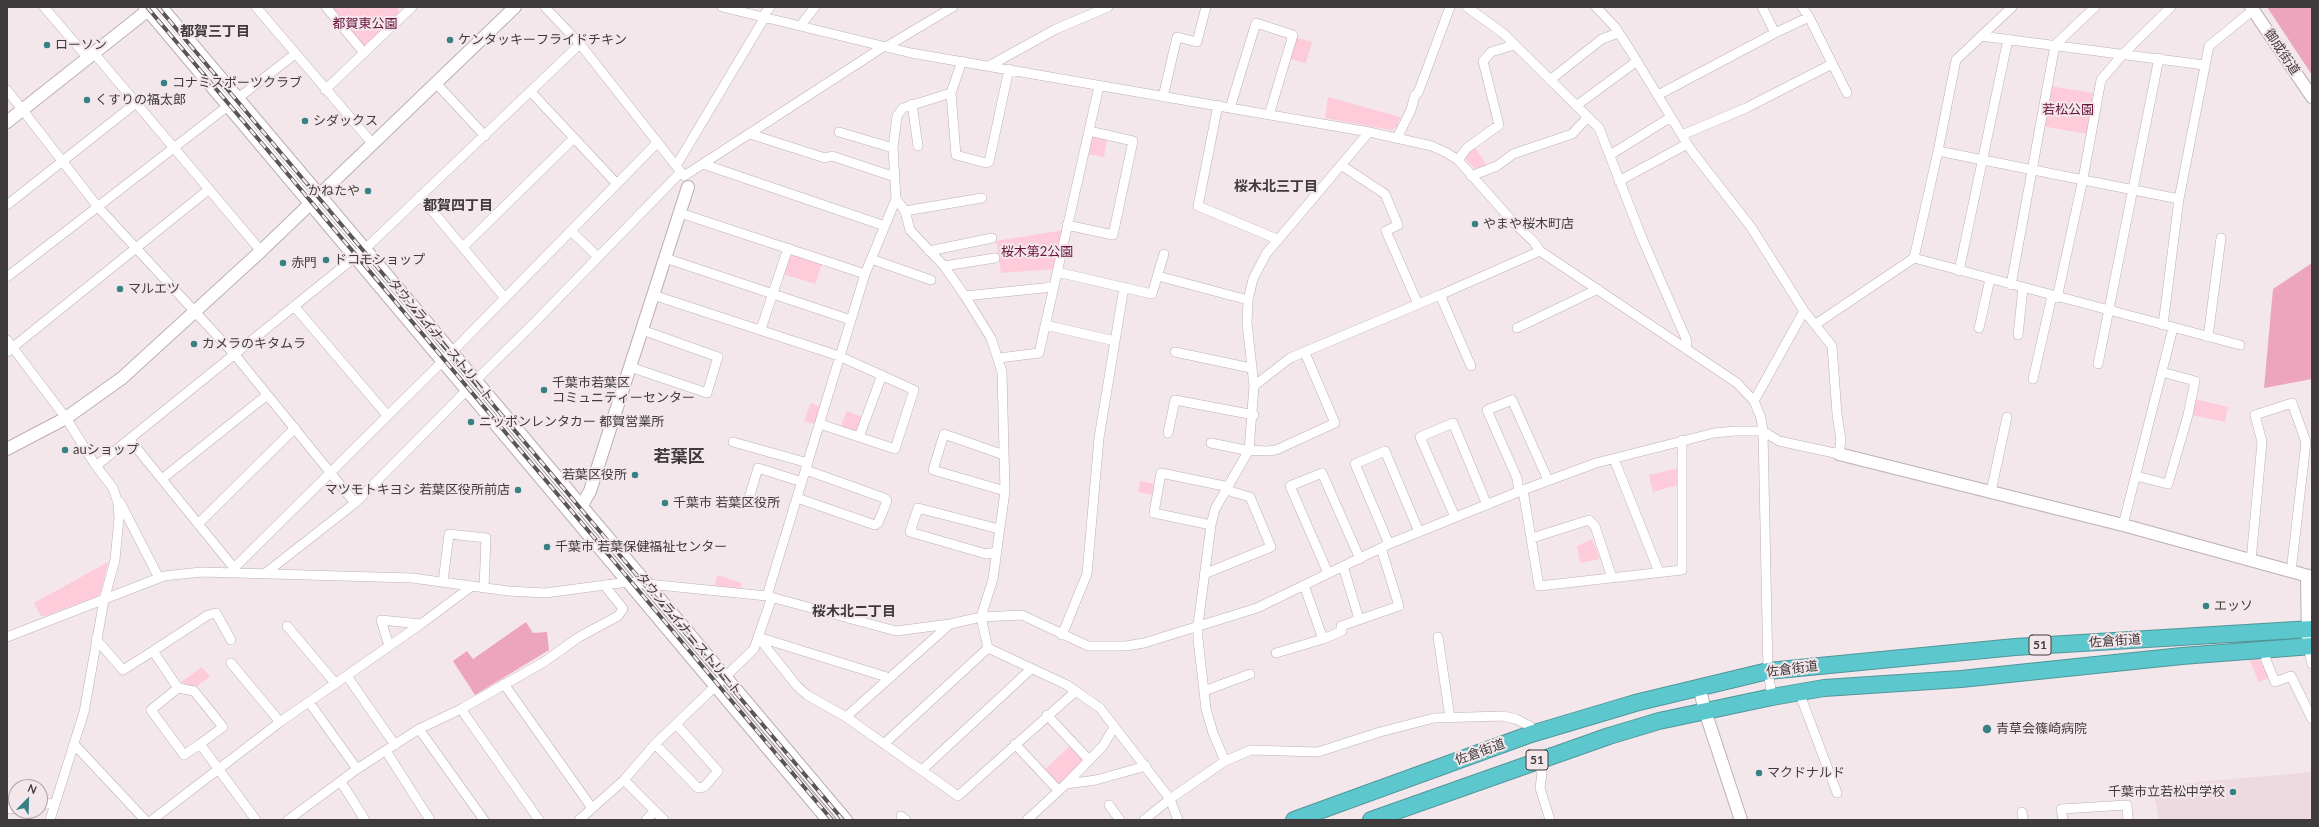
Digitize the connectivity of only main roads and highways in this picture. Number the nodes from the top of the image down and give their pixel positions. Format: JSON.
{"nodes":[{"id":1,"x":2310,"y":629,"type":"edge"},
{"id":2,"x":2310,"y":646,"type":"edge"},
{"id":3,"x":1294,"y":820,"type":"edge"},
{"id":4,"x":1372,"y":820,"type":"edge"}],
"edges":[{"from":1,"to":3,"type":"highway","name":"佐倉街道","number":"51"},
{"from":2,"to":4,"type":"highway","name":"佐倉街道","number":"51"}]}
